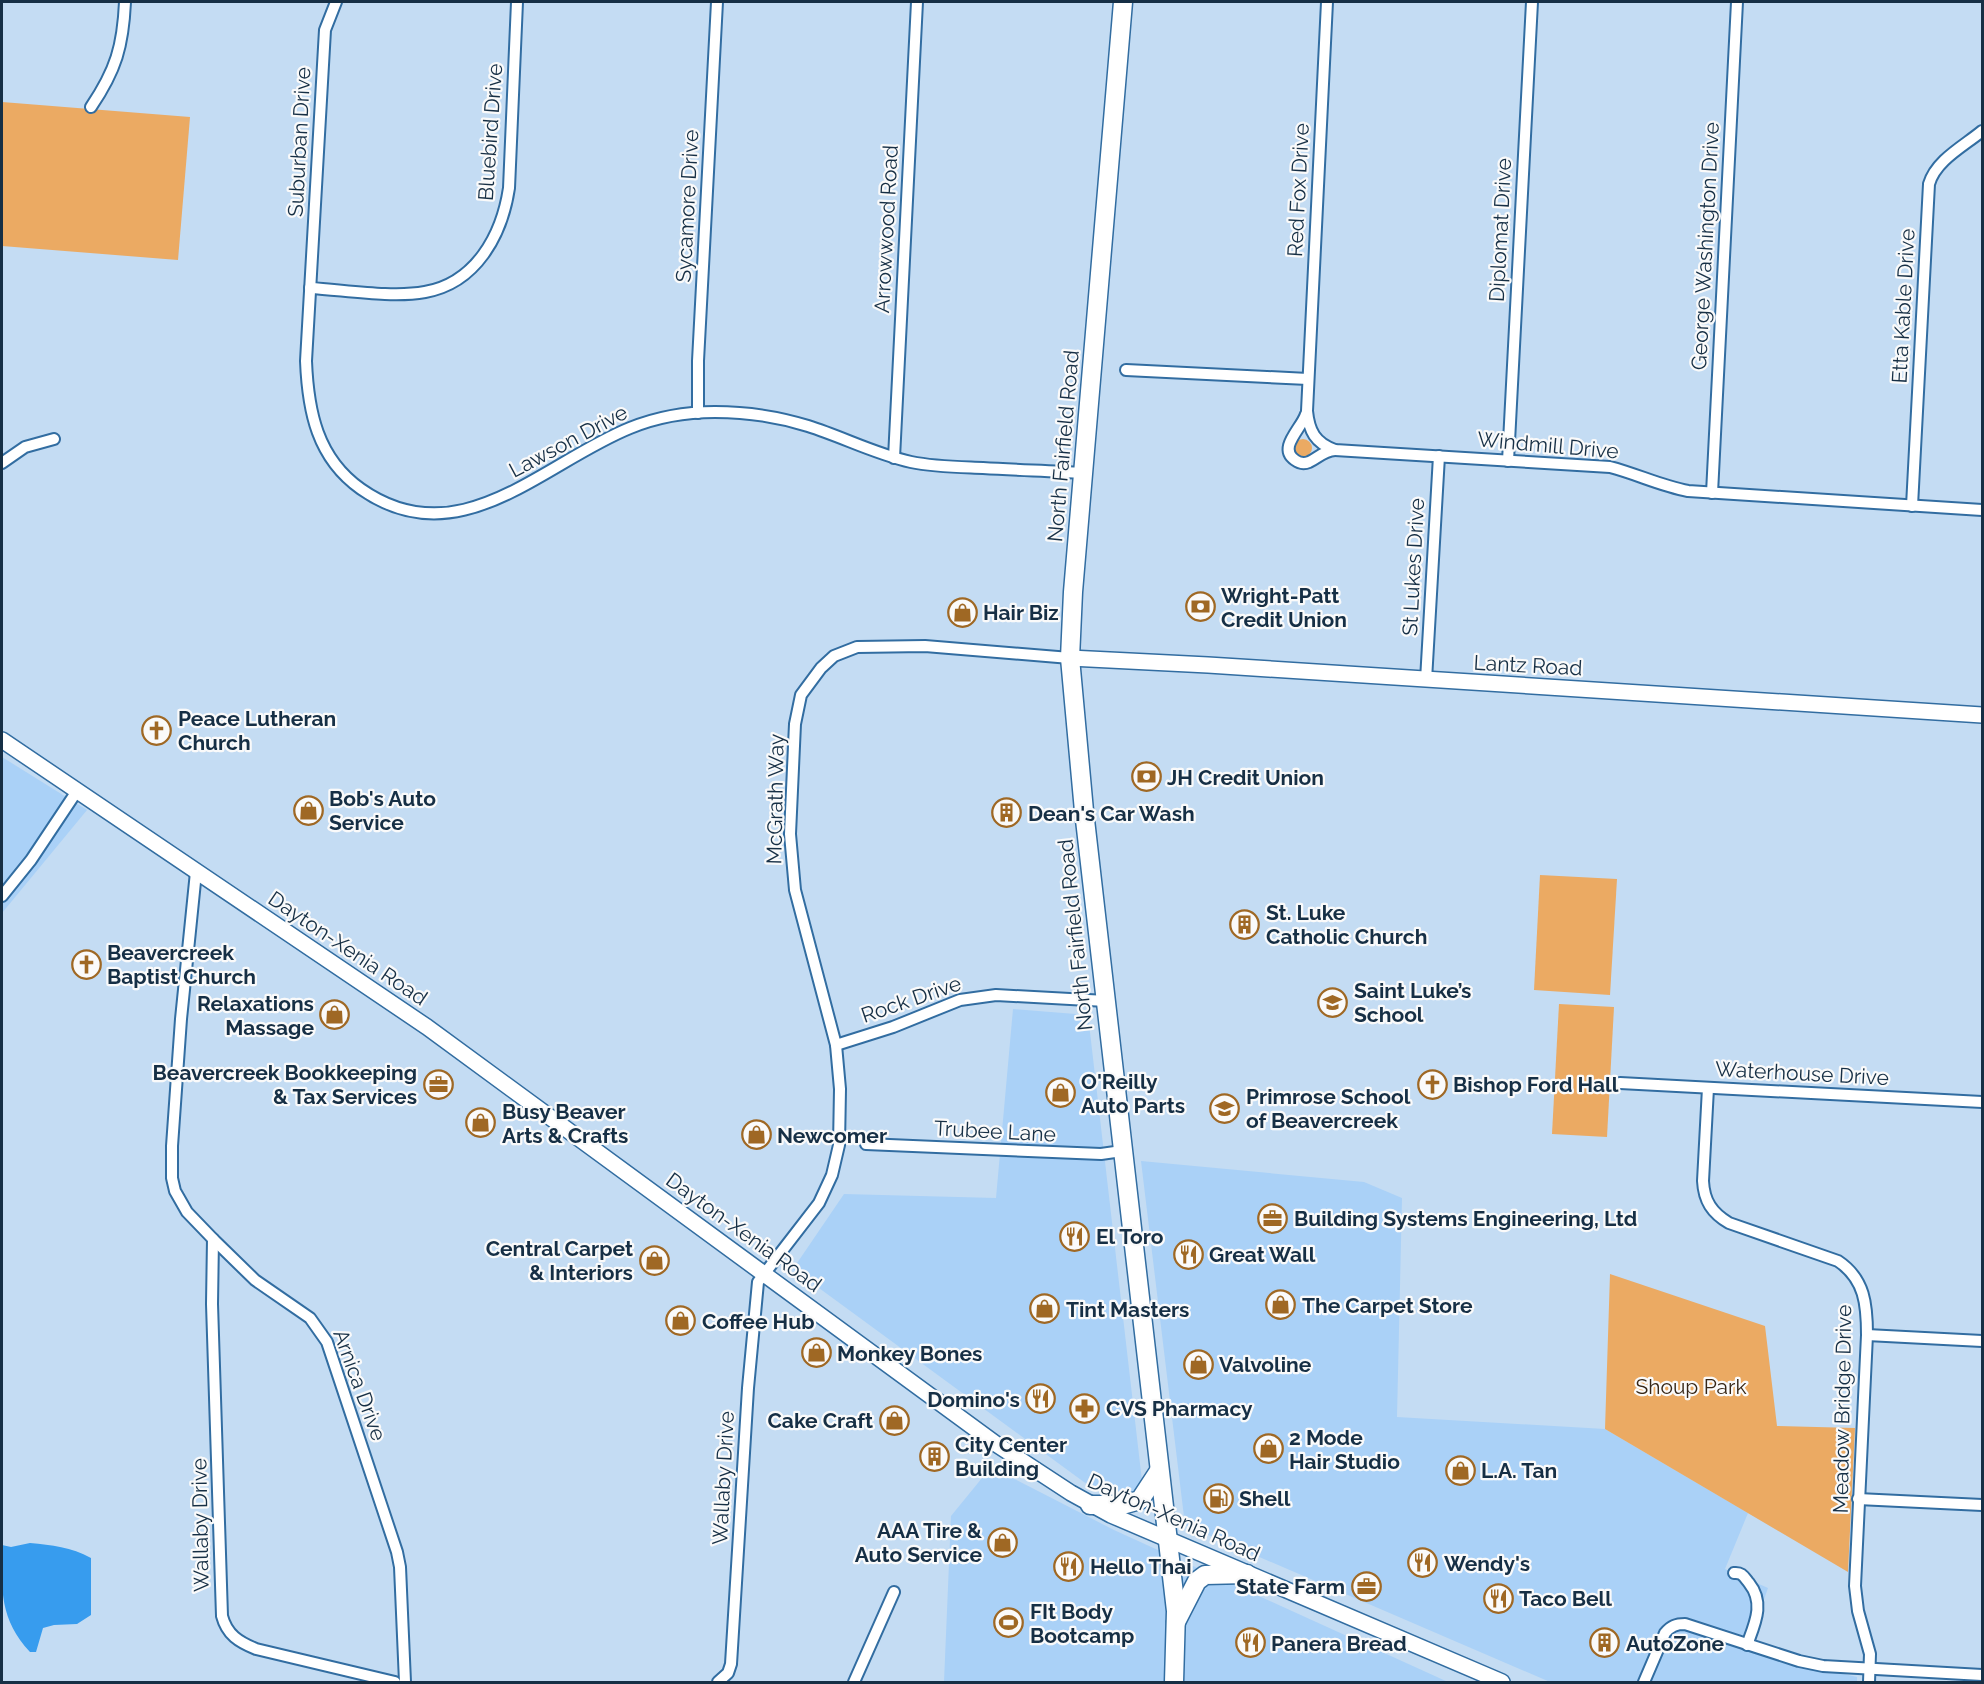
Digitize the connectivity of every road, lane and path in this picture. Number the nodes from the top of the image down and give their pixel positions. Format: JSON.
{"nodes":[{"id":1,"x":125,"y":2,"type":"edge"},
{"id":2,"x":336,"y":2,"type":"edge"},
{"id":3,"x":517,"y":2,"type":"edge"},
{"id":4,"x":717,"y":2,"type":"edge"},
{"id":5,"x":917,"y":2,"type":"edge"},
{"id":6,"x":1123,"y":2,"type":"edge"},
{"id":7,"x":1327,"y":2,"type":"edge"},
{"id":8,"x":1532,"y":2,"type":"edge"},
{"id":9,"x":1737,"y":2,"type":"edge"},
{"id":10,"x":91,"y":107,"type":"dead end"},
{"id":11,"x":1983,"y":131,"type":"edge"},
{"id":12,"x":310,"y":288,"type":"junction"},
{"id":13,"x":1126,"y":370,"type":"dead end"},
{"id":14,"x":1308,"y":380,"type":"junction"},
{"id":15,"x":1307,"y":411,"type":"junction"},
{"id":16,"x":698,"y":413,"type":"junction"},
{"id":17,"x":54,"y":439,"type":"dead end"},
{"id":18,"x":1335,"y":450,"type":"junction"},
{"id":19,"x":1439,"y":456,"type":"junction"},
{"id":20,"x":894,"y":458,"type":"junction"},
{"id":21,"x":1508,"y":461,"type":"junction"},
{"id":22,"x":2,"y":463,"type":"edge"},
{"id":23,"x":1083,"y":473,"type":"junction"},
{"id":24,"x":1712,"y":493,"type":"junction"},
{"id":25,"x":1912,"y":506,"type":"junction"},
{"id":26,"x":1983,"y":510,"type":"edge"},
{"id":27,"x":1070,"y":658,"type":"junction"},
{"id":28,"x":1426,"y":680,"type":"junction"},
{"id":29,"x":1983,"y":715,"type":"edge"},
{"id":30,"x":2,"y":740,"type":"edge"},
{"id":31,"x":77,"y":791,"type":"junction"},
{"id":32,"x":196,"y":872,"type":"junction"},
{"id":33,"x":2,"y":896,"type":"edge"},
{"id":34,"x":1106,"y":1001,"type":"junction"},
{"id":35,"x":837,"y":1045,"type":"junction"},
{"id":36,"x":1620,"y":1083,"type":"dead end"},
{"id":37,"x":1708,"y":1088,"type":"junction"},
{"id":38,"x":1983,"y":1102,"type":"edge"},
{"id":39,"x":866,"y":1144,"type":"dead end"},
{"id":40,"x":1122,"y":1151,"type":"junction"},
{"id":41,"x":213,"y":1239,"type":"junction"},
{"id":42,"x":765,"y":1274,"type":"junction"},
{"id":43,"x":1867,"y":1335,"type":"junction"},
{"id":44,"x":1983,"y":1341,"type":"edge"},
{"id":45,"x":1159,"y":1471,"type":"junction"},
{"id":46,"x":1858,"y":1499,"type":"junction"},
{"id":47,"x":1090,"y":1505,"type":"junction"},
{"id":48,"x":1983,"y":1505,"type":"edge"},
{"id":49,"x":1167,"y":1539,"type":"junction"},
{"id":50,"x":1734,"y":1573,"type":"dead end"},
{"id":51,"x":1247,"y":1574,"type":"junction"},
{"id":52,"x":894,"y":1592,"type":"dead end"},
{"id":53,"x":1176,"y":1622,"type":"junction"},
{"id":54,"x":1747,"y":1645,"type":"junction"},
{"id":55,"x":1870,"y":1669,"type":"junction"},
{"id":56,"x":1983,"y":1675,"type":"edge"},
{"id":57,"x":395,"y":1683,"type":"edge"},
{"id":58,"x":405,"y":1683,"type":"edge"},
{"id":59,"x":718,"y":1683,"type":"edge"},
{"id":60,"x":854,"y":1683,"type":"edge"},
{"id":61,"x":1174,"y":1683,"type":"edge"},
{"id":62,"x":1502,"y":1683,"type":"edge"},
{"id":63,"x":1644,"y":1683,"type":"edge"},
{"id":64,"x":1869,"y":1683,"type":"edge"}],
"edges":[{"from":1,"to":10,"type":"street"},
{"from":2,"to":12,"type":"street","name":"Suburban Drive"},
{"from":3,"to":12,"type":"street","name":"Bluebird Drive"},
{"from":4,"to":16,"type":"street","name":"Sycamore Drive"},
{"from":5,"to":20,"type":"street","name":"Arrowwood Road"},
{"from":6,"to":23,"type":"main road","name":"North Fairfield Road"},
{"from":7,"to":14,"type":"street","name":"Red Fox Drive"},
{"from":8,"to":21,"type":"street","name":"Diplomat Drive"},
{"from":9,"to":24,"type":"street","name":"George Washington Drive"},
{"from":11,"to":25,"type":"street","name":"Etta Kable Drive"},
{"from":12,"to":16,"type":"street","name":"Lawson Drive"},
{"from":13,"to":14,"type":"street"},
{"from":14,"to":15,"type":"street"},
{"from":15,"to":18,"type":"street"},
{"from":15,"to":18,"type":"street"},
{"from":16,"to":20,"type":"street","name":"Lawson Drive"},
{"from":17,"to":22,"type":"street"},
{"from":18,"to":19,"type":"street","name":"Windmill Drive"},
{"from":19,"to":21,"type":"street","name":"Windmill Drive"},
{"from":19,"to":28,"type":"street","name":"St Lukes Drive"},
{"from":20,"to":23,"type":"street","name":"Lawson Drive"},
{"from":21,"to":24,"type":"street","name":"Windmill Drive"},
{"from":23,"to":27,"type":"main road","name":"North Fairfield Road"},
{"from":24,"to":25,"type":"street","name":"Windmill Drive"},
{"from":25,"to":26,"type":"street","name":"Windmill Drive"},
{"from":27,"to":28,"type":"main road","name":"Lantz Road"},
{"from":27,"to":34,"type":"main road","name":"North Fairfield Road"},
{"from":27,"to":35,"type":"street","name":"McGrath Way"},
{"from":28,"to":29,"type":"main road","name":"Lantz Road"},
{"from":30,"to":31,"type":"main road","name":"Dayton-Xenia Road"},
{"from":31,"to":32,"type":"main road","name":"Dayton-Xenia Road"},
{"from":31,"to":33,"type":"street"},
{"from":32,"to":41,"type":"street","name":"Arnica Drive"},
{"from":32,"to":42,"type":"main road","name":"Dayton-Xenia Road"},
{"from":34,"to":35,"type":"street","name":"Rock Drive"},
{"from":34,"to":40,"type":"main road","name":"North Fairfield Road"},
{"from":35,"to":42,"type":"street","name":"McGrath Way"},
{"from":36,"to":37,"type":"street","name":"Waterhouse Drive"},
{"from":37,"to":38,"type":"street","name":"Waterhouse Drive"},
{"from":37,"to":43,"type":"street","name":"Meadow Bridge Drive"},
{"from":39,"to":40,"type":"street","name":"Trubee Lane"},
{"from":40,"to":45,"type":"main road","name":"North Fairfield Road"},
{"from":41,"to":57,"type":"street","name":"Wallaby Drive"},
{"from":41,"to":58,"type":"street","name":"Arnica Drive"},
{"from":42,"to":47,"type":"main road","name":"Dayton-Xenia Road"},
{"from":42,"to":59,"type":"street","name":"Wallaby Drive"},
{"from":43,"to":44,"type":"street"},
{"from":43,"to":46,"type":"street","name":"Meadow Bridge Drive"},
{"from":45,"to":47,"type":"main road"},
{"from":45,"to":49,"type":"main road","name":"North Fairfield Road"},
{"from":46,"to":48,"type":"street"},
{"from":46,"to":55,"type":"street","name":"Meadow Bridge Drive"},
{"from":47,"to":49,"type":"main road","name":"Dayton-Xenia Road"},
{"from":49,"to":51,"type":"main road","name":"Dayton-Xenia Road"},
{"from":49,"to":53,"type":"main road","name":"North Fairfield Road"},
{"from":50,"to":54,"type":"street"},
{"from":51,"to":53,"type":"main road"},
{"from":51,"to":62,"type":"main road","name":"Dayton-Xenia Road"},
{"from":52,"to":60,"type":"street"},
{"from":53,"to":61,"type":"main road","name":"North Fairfield Road"},
{"from":54,"to":55,"type":"street"},
{"from":54,"to":63,"type":"street"},
{"from":55,"to":56,"type":"street"},
{"from":55,"to":64,"type":"street","name":"Meadow Bridge Drive"}]}
